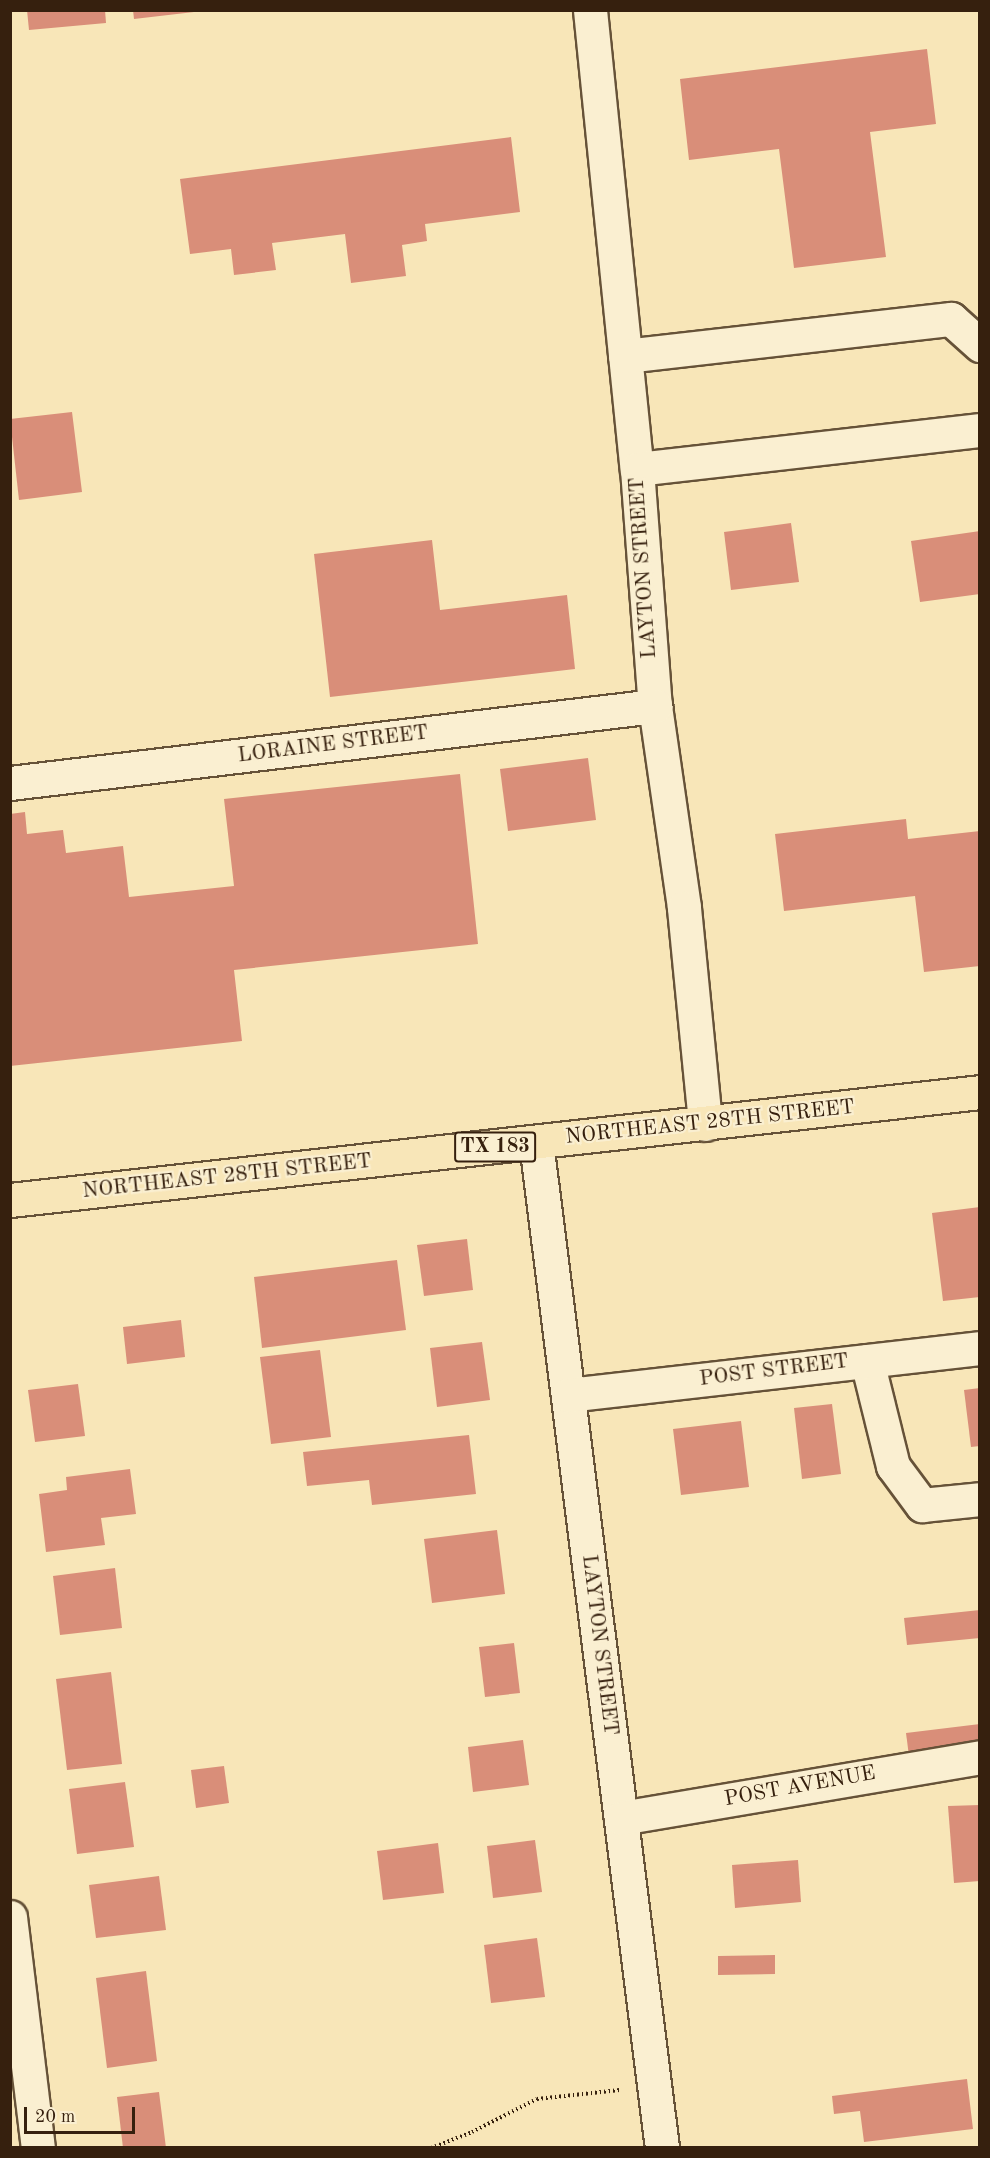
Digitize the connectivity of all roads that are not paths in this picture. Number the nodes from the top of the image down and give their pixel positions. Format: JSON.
{"nodes":[{"id":1,"x":590,"y":10,"type":"edge"},
{"id":2,"x":980,"y":345,"type":"edge"},
{"id":3,"x":625,"y":356,"type":"junction"},
{"id":4,"x":980,"y":430,"type":"edge"},
{"id":5,"x":637,"y":469,"type":"junction"},
{"id":6,"x":655,"y":706,"type":"junction"},
{"id":7,"x":10,"y":783,"type":"edge"},
{"id":8,"x":980,"y":1092,"type":"edge"},
{"id":9,"x":705,"y":1124,"type":"junction"},
{"id":10,"x":536,"y":1142,"type":"junction"},
{"id":11,"x":10,"y":1200,"type":"edge"},
{"id":12,"x":980,"y":1348,"type":"edge"},
{"id":13,"x":867,"y":1361,"type":"junction"},
{"id":14,"x":568,"y":1395,"type":"junction"},
{"id":15,"x":980,"y":1499,"type":"edge"},
{"id":16,"x":980,"y":1757,"type":"edge"},
{"id":17,"x":621,"y":1818,"type":"junction"},
{"id":18,"x":10,"y":1917,"type":"edge"},
{"id":19,"x":38,"y":2148,"type":"edge"},
{"id":20,"x":662,"y":2148,"type":"edge"}],
"edges":[{"from":1,"to":3,"type":"street","name":"LAYTON STREET"},
{"from":2,"to":3,"type":"street"},
{"from":3,"to":5,"type":"street","name":"LAYTON STREET"},
{"from":4,"to":5,"type":"street"},
{"from":5,"to":6,"type":"street","name":"LAYTON STREET"},
{"from":6,"to":7,"type":"street","name":"LORAINE STREET"},
{"from":6,"to":9,"type":"street","name":"LAYTON STREET"},
{"from":8,"to":9,"type":"main road","name":"NORTHEAST 28TH STREET","number":"TX 183"},
{"from":9,"to":10,"type":"main road","name":"NORTHEAST 28TH STREET","number":"TX 183"},
{"from":10,"to":11,"type":"main road","name":"NORTHEAST 28TH STREET","number":"TX 183"},
{"from":10,"to":14,"type":"street","name":"LAYTON STREET"},
{"from":12,"to":13,"type":"street","name":"POST STREET"},
{"from":13,"to":14,"type":"street","name":"POST STREET"},
{"from":13,"to":15,"type":"street"},
{"from":14,"to":17,"type":"street","name":"LAYTON STREET"},
{"from":16,"to":17,"type":"street","name":"POST AVENUE"},
{"from":17,"to":20,"type":"street","name":"LAYTON STREET"},
{"from":18,"to":19,"type":"street"}]}
